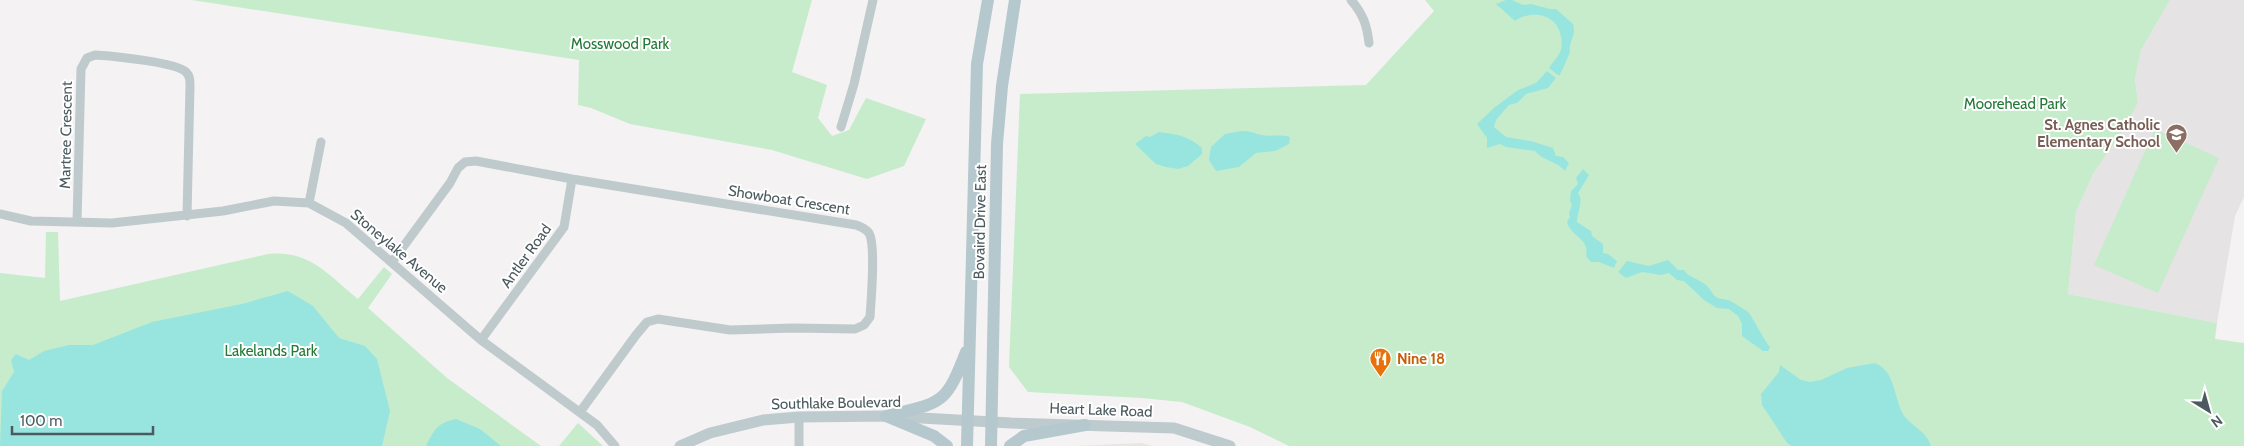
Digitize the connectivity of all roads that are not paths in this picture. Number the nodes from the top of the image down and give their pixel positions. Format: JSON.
{"nodes":[{"id":1,"x":872,"y":0,"type":"edge"},
{"id":2,"x":988,"y":0,"type":"edge"},
{"id":3,"x":1015,"y":0,"type":"edge"},
{"id":4,"x":1352,"y":0,"type":"edge"},
{"id":5,"x":1369,"y":43,"type":"dead end"},
{"id":6,"x":841,"y":127,"type":"dead end"},
{"id":7,"x":321,"y":142,"type":"dead end"},
{"id":8,"x":572,"y":179,"type":"junction"},
{"id":9,"x":309,"y":204,"type":"junction"},
{"id":10,"x":0,"y":214,"type":"edge"},
{"id":11,"x":187,"y":216,"type":"junction"},
{"id":12,"x":77,"y":222,"type":"junction"},
{"id":13,"x":392,"y":262,"type":"junction"},
{"id":14,"x":481,"y":340,"type":"junction"},
{"id":15,"x":970,"y":342,"type":"junction"},
{"id":16,"x":580,"y":412,"type":"junction"},
{"id":17,"x":886,"y":416,"type":"junction"},
{"id":18,"x":799,"y":417,"type":"junction"},
{"id":19,"x":968,"y":420,"type":"junction"},
{"id":20,"x":992,"y":421,"type":"junction"},
{"id":21,"x":1085,"y":425,"type":"junction"},
{"id":22,"x":615,"y":446,"type":"edge"},
{"id":23,"x":680,"y":446,"type":"edge"},
{"id":24,"x":799,"y":446,"type":"edge"},
{"id":25,"x":947,"y":446,"type":"edge"},
{"id":26,"x":967,"y":446,"type":"edge"},
{"id":27,"x":991,"y":446,"type":"edge"},
{"id":28,"x":1010,"y":446,"type":"edge"},
{"id":29,"x":1230,"y":446,"type":"edge"}],
"edges":[{"from":1,"to":6,"type":"street"},
{"from":2,"to":15,"type":"main road","name":"Bovaird Drive East"},
{"from":3,"to":20,"type":"main road","name":"Bovaird Drive East"},
{"from":4,"to":5,"type":"street"},
{"from":7,"to":9,"type":"street"},
{"from":8,"to":13,"type":"street","name":"Showboat Crescent"},
{"from":8,"to":14,"type":"street","name":"Antler Road"},
{"from":8,"to":16,"type":"street","name":"Showboat Crescent"},
{"from":9,"to":11,"type":"street","name":"Stoneylake Avenue"},
{"from":9,"to":13,"type":"street","name":"Stoneylake Avenue"},
{"from":10,"to":12,"type":"street","name":"Stoneylake Avenue"},
{"from":11,"to":12,"type":"street","name":"Stoneylake Avenue"},
{"from":11,"to":12,"type":"street","name":"Martree Crescent"},
{"from":13,"to":14,"type":"street","name":"Stoneylake Avenue"},
{"from":14,"to":16,"type":"street","name":"Stoneylake Avenue"},
{"from":15,"to":17,"type":"main road"},
{"from":15,"to":19,"type":"main road","name":"Bovaird Drive East"},
{"from":16,"to":22,"type":"street","name":"Stoneylake Avenue"},
{"from":17,"to":18,"type":"street","name":"Southlake Boulevard"},
{"from":17,"to":19,"type":"street","name":"Southlake Boulevard"},
{"from":17,"to":25,"type":"main road"},
{"from":18,"to":23,"type":"street","name":"Southlake Boulevard"},
{"from":18,"to":24,"type":"street"},
{"from":19,"to":20,"type":"street","name":"Heart Lake Road"},
{"from":19,"to":26,"type":"main road","name":"Bovaird Drive East"},
{"from":20,"to":21,"type":"street","name":"Heart Lake Road"},
{"from":20,"to":27,"type":"main road","name":"Bovaird Drive East"},
{"from":21,"to":28,"type":"main road"},
{"from":21,"to":29,"type":"street","name":"Heart Lake Road"}]}
